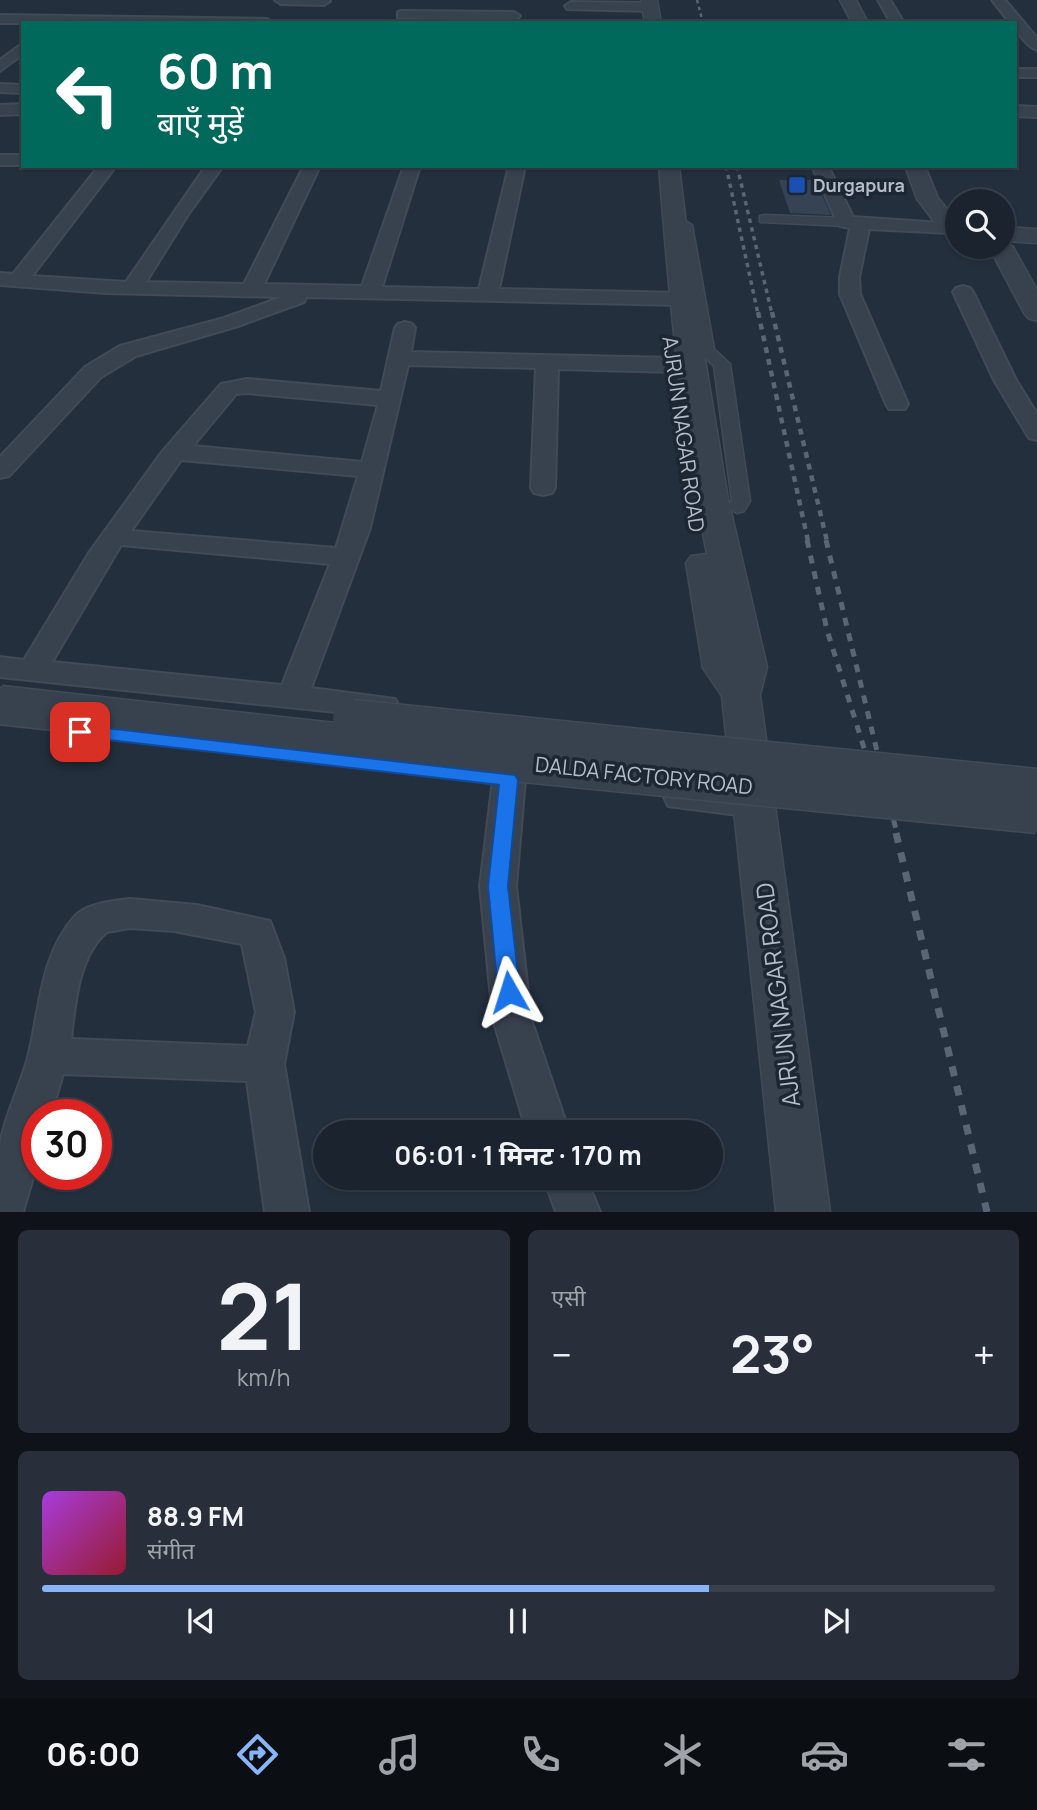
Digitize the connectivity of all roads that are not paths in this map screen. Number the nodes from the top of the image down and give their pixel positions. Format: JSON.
{"nodes":[{"id":1,"x":281,"y":0,"type":"edge"},
{"id":2,"x":324,"y":0,"type":"edge"},
{"id":3,"x":410,"y":0,"type":"edge"},
{"id":4,"x":848,"y":0,"type":"edge"},
{"id":5,"x":884,"y":0,"type":"edge"},
{"id":6,"x":998,"y":0,"type":"edge"},
{"id":7,"x":571,"y":3,"type":"edge"},
{"id":8,"x":644,"y":10,"type":"edge"},
{"id":9,"x":312,"y":15,"type":"dead end"},
{"id":10,"x":514,"y":16,"type":"dead end"},
{"id":11,"x":0,"y":19,"type":"edge"},
{"id":12,"x":400,"y":19,"type":"edge"},
{"id":13,"x":147,"y":21,"type":"edge"},
{"id":14,"x":571,"y":21,"type":"edge"},
{"id":15,"x":859,"y":21,"type":"edge"},
{"id":16,"x":897,"y":21,"type":"edge"},
{"id":17,"x":1012,"y":21,"type":"edge"},
{"id":18,"x":1017,"y":28,"type":"edge"},
{"id":19,"x":19,"y":43,"type":"edge"},
{"id":20,"x":1033,"y":52,"type":"edge"},
{"id":21,"x":0,"y":67,"type":"edge"},
{"id":22,"x":1017,"y":73,"type":"edge"},
{"id":23,"x":1037,"y":73,"type":"edge"},
{"id":24,"x":0,"y":88,"type":"edge"},
{"id":25,"x":21,"y":89,"type":"edge"},
{"id":26,"x":21,"y":109,"type":"edge"},
{"id":27,"x":0,"y":110,"type":"edge"},
{"id":28,"x":1017,"y":111,"type":"edge"},
{"id":29,"x":1037,"y":113,"type":"edge"},
{"id":30,"x":0,"y":120,"type":"edge"},
{"id":31,"x":21,"y":120,"type":"edge"},
{"id":32,"x":21,"y":160,"type":"edge"},
{"id":33,"x":2,"y":162,"type":"edge"},
{"id":34,"x":106,"y":168,"type":"edge"},
{"id":35,"x":214,"y":168,"type":"edge"},
{"id":36,"x":311,"y":168,"type":"edge"},
{"id":37,"x":411,"y":168,"type":"edge"},
{"id":38,"x":517,"y":168,"type":"edge"},
{"id":39,"x":649,"y":168,"type":"edge"},
{"id":40,"x":669,"y":168,"type":"edge"},
{"id":41,"x":821,"y":168,"type":"edge"},
{"id":42,"x":916,"y":168,"type":"edge"},
{"id":43,"x":765,"y":219,"type":"dead end"},
{"id":44,"x":945,"y":219,"type":"edge"},
{"id":45,"x":853,"y":223,"type":"junction"},
{"id":46,"x":678,"y":225,"type":"junction"},
{"id":47,"x":945,"y":228,"type":"edge"},
{"id":48,"x":1037,"y":236,"type":"edge"},
{"id":49,"x":1015,"y":238,"type":"edge"},
{"id":50,"x":1015,"y":253,"type":"edge"},
{"id":51,"x":1013,"y":259,"type":"edge"},
{"id":52,"x":9,"y":279,"type":"edge"},
{"id":53,"x":1037,"y":281,"type":"edge"},
{"id":54,"x":132,"y":288,"type":"junction"},
{"id":55,"x":251,"y":290,"type":"junction"},
{"id":56,"x":315,"y":291,"type":"junction"},
{"id":57,"x":370,"y":292,"type":"junction"},
{"id":58,"x":963,"y":292,"type":"dead end"},
{"id":59,"x":488,"y":294,"type":"junction"},
{"id":60,"x":674,"y":299,"type":"junction"},
{"id":61,"x":1037,"y":313,"type":"edge"},
{"id":62,"x":405,"y":328,"type":"dead end"},
{"id":63,"x":399,"y":358,"type":"junction"},
{"id":64,"x":547,"y":361,"type":"junction"},
{"id":65,"x":674,"y":365,"type":"junction"},
{"id":66,"x":390,"y":399,"type":"junction"},
{"id":67,"x":897,"y":404,"type":"dead end"},
{"id":68,"x":1037,"y":432,"type":"edge"},
{"id":69,"x":174,"y":452,"type":"junction"},
{"id":70,"x":373,"y":470,"type":"junction"},
{"id":71,"x":0,"y":471,"type":"edge"},
{"id":72,"x":543,"y":488,"type":"dead end"},
{"id":73,"x":737,"y":508,"type":"dead end"},
{"id":74,"x":114,"y":537,"type":"junction"},
{"id":75,"x":345,"y":557,"type":"junction"},
{"id":76,"x":0,"y":667,"type":"edge"},
{"id":77,"x":16,"y":676,"type":"edge"},
{"id":78,"x":741,"y":695,"type":"junction"},
{"id":79,"x":293,"y":696,"type":"junction"},
{"id":80,"x":0,"y":705,"type":"edge"},
{"id":81,"x":0,"y":723,"type":"edge"},
{"id":82,"x":748,"y":745,"type":"junction"},
{"id":83,"x":509,"y":780,"type":"junction"},
{"id":84,"x":1037,"y":788,"type":"edge"},
{"id":85,"x":754,"y":805,"type":"junction"},
{"id":86,"x":1037,"y":814,"type":"edge"},
{"id":87,"x":48,"y":1056,"type":"junction"},
{"id":88,"x":264,"y":1064,"type":"junction"},
{"id":89,"x":544,"y":1120,"type":"edge"},
{"id":90,"x":570,"y":1190,"type":"edge"},
{"id":91,"x":1,"y":1212,"type":"edge"},
{"id":92,"x":287,"y":1212,"type":"edge"},
{"id":93,"x":578,"y":1212,"type":"edge"},
{"id":94,"x":803,"y":1212,"type":"edge"}],
"edges":[{"from":1,"to":2,"type":"street"},
{"from":2,"to":9,"type":"street"},
{"from":3,"to":12,"type":"street"},
{"from":4,"to":15,"type":"street"},
{"from":5,"to":16,"type":"street"},
{"from":6,"to":17,"type":"street"},
{"from":7,"to":8,"type":"street"},
{"from":7,"to":14,"type":"street"},
{"from":10,"to":12,"type":"street"},
{"from":11,"to":13,"type":"street"},
{"from":18,"to":20,"type":"street"},
{"from":19,"to":21,"type":"street"},
{"from":22,"to":23,"type":"street"},
{"from":24,"to":25,"type":"street"},
{"from":26,"to":27,"type":"street"},
{"from":28,"to":29,"type":"street"},
{"from":30,"to":31,"type":"street"},
{"from":32,"to":33,"type":"street"},
{"from":34,"to":52,"type":"street"},
{"from":35,"to":54,"type":"street"},
{"from":36,"to":55,"type":"street"},
{"from":37,"to":57,"type":"street"},
{"from":38,"to":59,"type":"street"},
{"from":39,"to":46,"type":"street","name":"AJRUN NAGAR ROAD"},
{"from":40,"to":60,"type":"street","name":"AJRUN NAGAR ROAD"},
{"from":41,"to":45,"type":"street"},
{"from":42,"to":44,"type":"street"},
{"from":43,"to":45,"type":"street"},
{"from":45,"to":47,"type":"street"},
{"from":45,"to":67,"type":"street"},
{"from":46,"to":60,"type":"street","name":"AJRUN NAGAR ROAD"},
{"from":46,"to":73,"type":"street"},
{"from":48,"to":49,"type":"street"},
{"from":50,"to":53,"type":"street"},
{"from":51,"to":61,"type":"street"},
{"from":52,"to":54,"type":"street"},
{"from":54,"to":55,"type":"street"},
{"from":55,"to":56,"type":"street"},
{"from":56,"to":57,"type":"street"},
{"from":56,"to":71,"type":"street"},
{"from":57,"to":59,"type":"street"},
{"from":58,"to":68,"type":"street"},
{"from":59,"to":60,"type":"street"},
{"from":60,"to":65,"type":"street","name":"AJRUN NAGAR ROAD"},
{"from":60,"to":78,"type":"street","name":"AJRUN NAGAR ROAD"},
{"from":62,"to":63,"type":"street"},
{"from":63,"to":64,"type":"street"},
{"from":63,"to":66,"type":"street"},
{"from":64,"to":65,"type":"street"},
{"from":64,"to":72,"type":"street"},
{"from":65,"to":78,"type":"street","name":"AJRUN NAGAR ROAD"},
{"from":66,"to":69,"type":"street"},
{"from":66,"to":70,"type":"street"},
{"from":69,"to":70,"type":"street"},
{"from":69,"to":74,"type":"street"},
{"from":70,"to":75,"type":"street"},
{"from":74,"to":75,"type":"street"},
{"from":74,"to":77,"type":"street"},
{"from":75,"to":79,"type":"street"},
{"from":76,"to":77,"type":"street"},
{"from":77,"to":79,"type":"street"},
{"from":77,"to":84,"type":"street","name":"DALDA FACTORY ROAD","bridge":true},
{"from":78,"to":82,"type":"street","name":"AJRUN NAGAR ROAD"},
{"from":79,"to":82,"type":"street"},
{"from":80,"to":86,"type":"street","name":"DALDA FACTORY ROAD","bridge":true},
{"from":81,"to":83,"type":"street"},
{"from":82,"to":85,"type":"street","name":"AJRUN NAGAR ROAD"},
{"from":83,"to":85,"type":"street"},
{"from":83,"to":89,"type":"street"},
{"from":85,"to":94,"type":"street","name":"AJRUN NAGAR ROAD"},
{"from":87,"to":88,"type":"street"},
{"from":87,"to":88,"type":"street"},
{"from":87,"to":91,"type":"street"},
{"from":88,"to":92,"type":"street"},
{"from":90,"to":93,"type":"street"}]}
